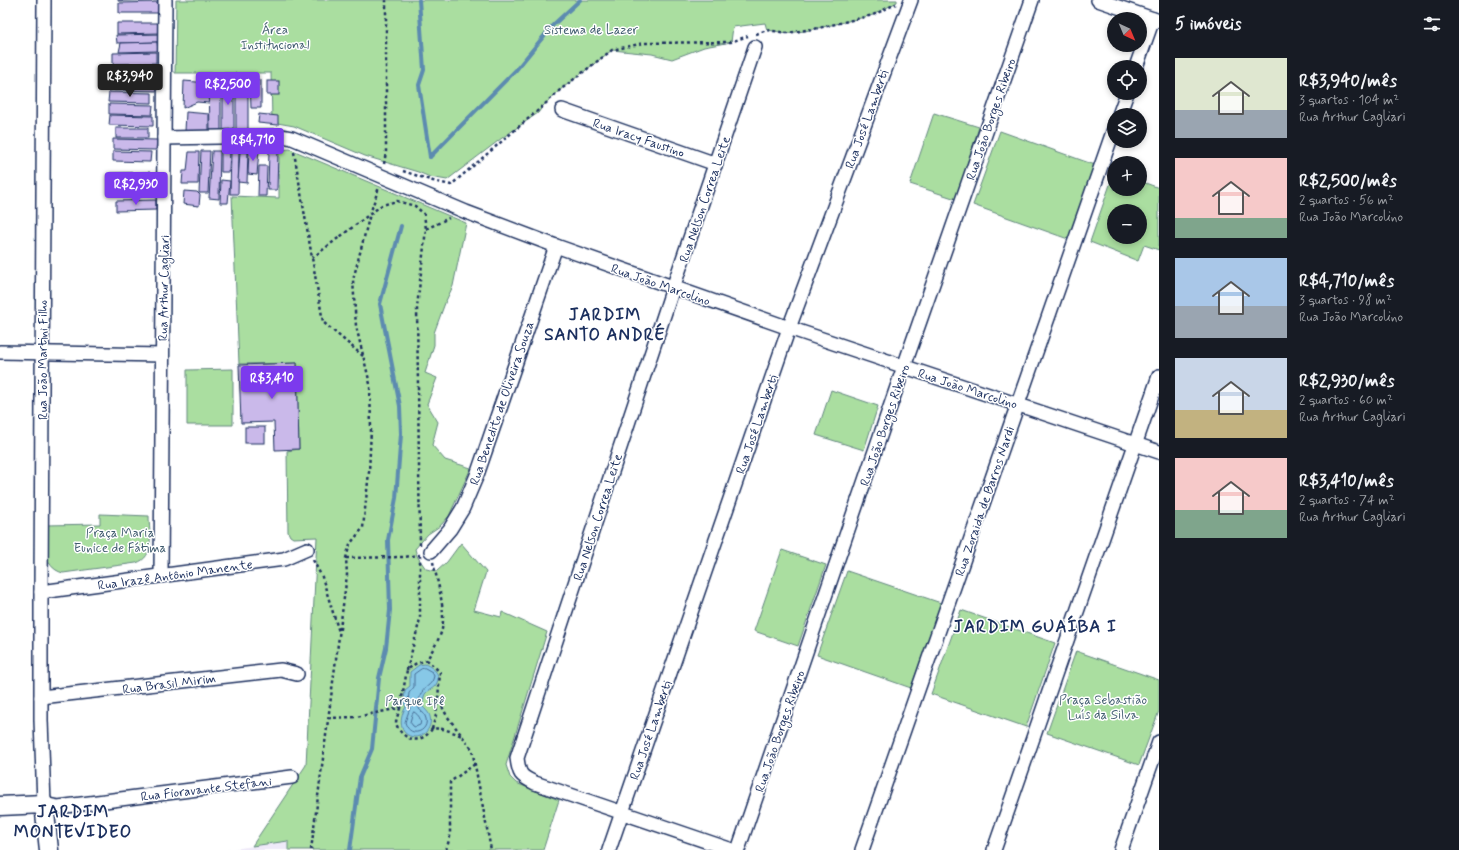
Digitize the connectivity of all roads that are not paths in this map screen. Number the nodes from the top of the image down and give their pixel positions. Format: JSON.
{"nodes":[{"id":1,"x":44,"y":0,"type":"edge"},
{"id":2,"x":165,"y":0,"type":"edge"},
{"id":3,"x":1032,"y":0,"type":"edge"},
{"id":4,"x":1103,"y":1,"type":"edge"},
{"id":5,"x":905,"y":2,"type":"edge"},
{"id":6,"x":1156,"y":20,"type":"edge"},
{"id":7,"x":755,"y":48,"type":"dead end"},
{"id":8,"x":1139,"y":60,"type":"edge"},
{"id":9,"x":562,"y":110,"type":"dead end"},
{"id":10,"x":164,"y":138,"type":"junction"},
{"id":11,"x":1107,"y":148,"type":"edge"},
{"id":12,"x":716,"y":164,"type":"junction"},
{"id":13,"x":556,"y":246,"type":"junction"},
{"id":14,"x":673,"y":288,"type":"junction"},
{"id":15,"x":789,"y":328,"type":"junction"},
{"id":16,"x":0,"y":352,"type":"edge"},
{"id":17,"x":42,"y":353,"type":"junction"},
{"id":18,"x":162,"y":355,"type":"junction"},
{"id":19,"x":904,"y":367,"type":"junction"},
{"id":20,"x":1159,"y":376,"type":"edge"},
{"id":21,"x":1018,"y":404,"type":"junction"},
{"id":22,"x":1135,"y":444,"type":"junction"},
{"id":23,"x":1159,"y":452,"type":"edge"},
{"id":24,"x":307,"y":549,"type":"road end"},
{"id":25,"x":425,"y":553,"type":"road end"},
{"id":26,"x":161,"y":575,"type":"junction"},
{"id":27,"x":41,"y":592,"type":"junction"},
{"id":28,"x":297,"y":674,"type":"dead end"},
{"id":29,"x":41,"y":697,"type":"junction"},
{"id":30,"x":1159,"y":742,"type":"edge"},
{"id":31,"x":292,"y":777,"type":"dead end"},
{"id":32,"x":44,"y":804,"type":"junction"},
{"id":33,"x":0,"y":806,"type":"edge"},
{"id":34,"x":622,"y":812,"type":"junction"},
{"id":35,"x":49,"y":850,"type":"edge"},
{"id":36,"x":609,"y":850,"type":"edge"},
{"id":37,"x":732,"y":850,"type":"edge"},
{"id":38,"x":738,"y":850,"type":"edge"},
{"id":39,"x":862,"y":850,"type":"edge"},
{"id":40,"x":994,"y":850,"type":"edge"},
{"id":41,"x":1121,"y":850,"type":"edge"}],
"edges":[{"from":1,"to":17,"type":"street","name":"Rua João Martini Filho"},
{"from":2,"to":10,"type":"street","name":"Rua Arthur Cagliari"},
{"from":3,"to":19,"type":"street","name":"Rua João Borges Ribeiro"},
{"from":4,"to":6,"type":"street"},
{"from":5,"to":15,"type":"street","name":"Rua José Lamberti"},
{"from":6,"to":8,"type":"street"},
{"from":7,"to":12,"type":"street","name":"Rua Nelson Correa Leite"},
{"from":9,"to":12,"type":"street","name":"Rua Iracy Faustino"},
{"from":10,"to":13,"type":"street","name":"Rua João Marcolino"},
{"from":10,"to":18,"type":"street","name":"Rua Arthur Cagliari"},
{"from":11,"to":21,"type":"street","name":"Rua Zoraida de Barros Nardi"},
{"from":12,"to":14,"type":"street","name":"Rua Nelson Correa Leite"},
{"from":13,"to":14,"type":"street","name":"Rua João Marcolino"},
{"from":13,"to":25,"type":"street","name":"Rua Benedito de Oliveira Souza"},
{"from":14,"to":15,"type":"street","name":"Rua João Marcolino"},
{"from":14,"to":34,"type":"street","name":"Rua Nelson Correa Leite"},
{"from":15,"to":19,"type":"street","name":"Rua João Marcolino"},
{"from":15,"to":34,"type":"street","name":"Rua José Lamberti"},
{"from":16,"to":17,"type":"street"},
{"from":17,"to":18,"type":"street"},
{"from":17,"to":27,"type":"street","name":"Rua João Martini Filho"},
{"from":18,"to":26,"type":"street","name":"Rua Arthur Cagliari"},
{"from":19,"to":21,"type":"street","name":"Rua João Marcolino"},
{"from":19,"to":38,"type":"street","name":"Rua João Borges Ribeiro"},
{"from":20,"to":22,"type":"street"},
{"from":21,"to":22,"type":"street","name":"Rua João Marcolino"},
{"from":21,"to":39,"type":"street","name":"Rua Zoraida de Barros Nardi"},
{"from":22,"to":23,"type":"street","name":"Rua João Marcolino"},
{"from":22,"to":40,"type":"street"},
{"from":24,"to":26,"type":"street","name":"Rua Irazê Antônio Manente"},
{"from":26,"to":27,"type":"street","name":"Rua Irazê Antônio Manente"},
{"from":27,"to":29,"type":"street","name":"Rua João Martini Filho"},
{"from":28,"to":29,"type":"street","name":"Rua Brasil Mirim"},
{"from":29,"to":32,"type":"street","name":"Rua João Martini Filho"},
{"from":30,"to":41,"type":"street"},
{"from":31,"to":32,"type":"street","name":"Rua Fioravante Stefani"},
{"from":32,"to":33,"type":"street","name":"Rua Fioravante Stefani"},
{"from":32,"to":35,"type":"street"},
{"from":34,"to":36,"type":"street","name":"Rua José Lamberti"},
{"from":34,"to":37,"type":"street","name":"Rua Nelson Correa Leite"}]}
